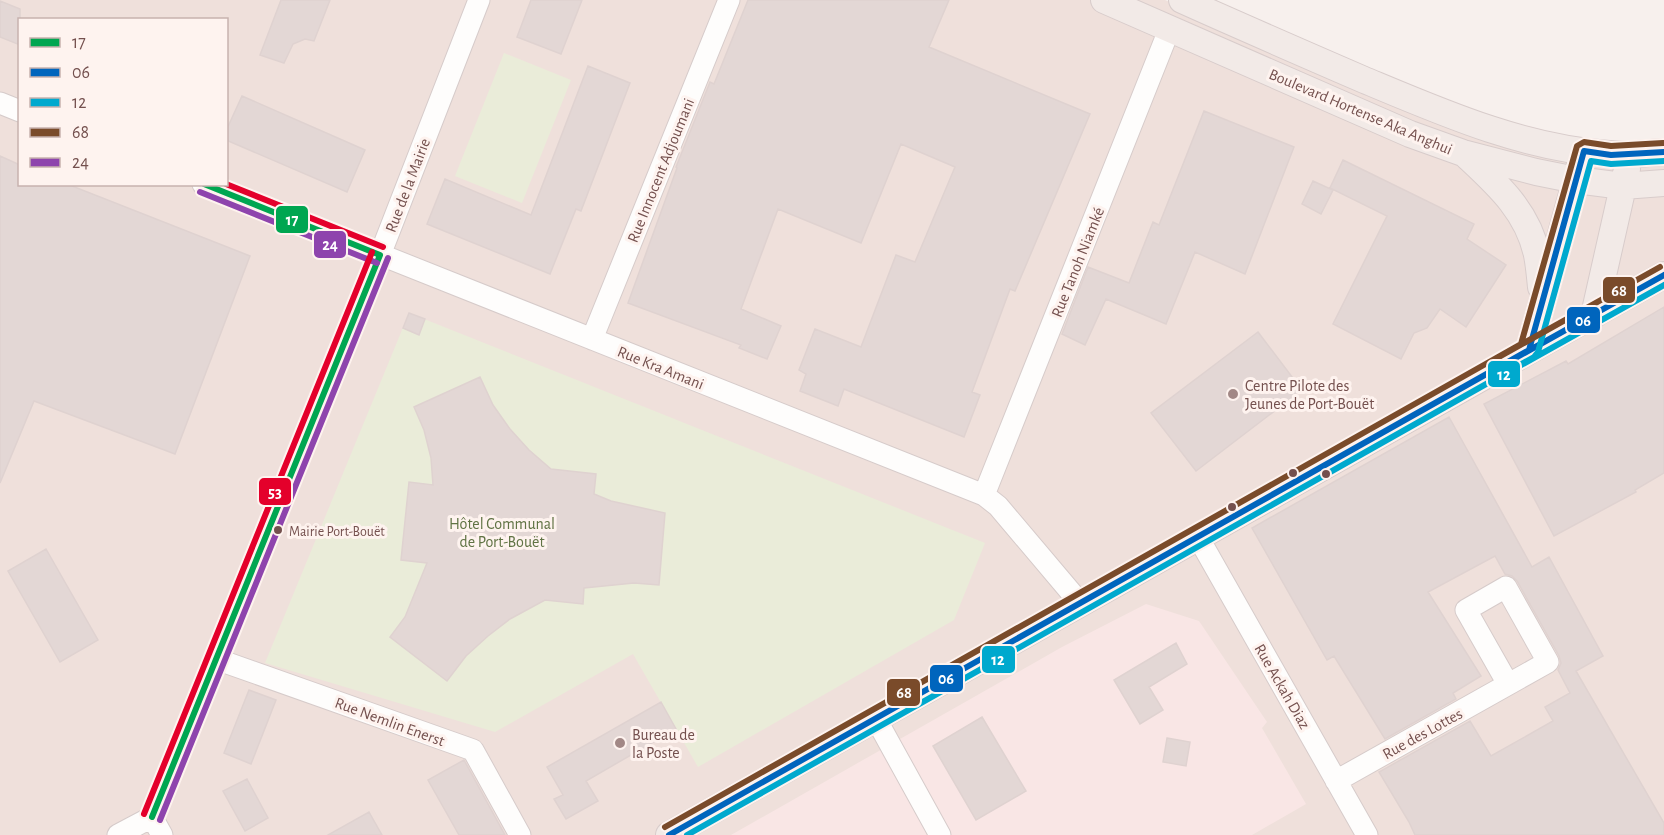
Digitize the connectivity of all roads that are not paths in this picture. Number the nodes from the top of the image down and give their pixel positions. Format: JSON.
{"nodes":[{"id":1,"x":479,"y":0,"type":"edge"},
{"id":2,"x":729,"y":0,"type":"edge"},
{"id":3,"x":1104,"y":0,"type":"edge"},
{"id":4,"x":1182,"y":0,"type":"edge"},
{"id":5,"x":1169,"y":30,"type":"junction"},
{"id":6,"x":0,"y":103,"type":"edge"},
{"id":7,"x":18,"y":110,"type":"edge"},
{"id":8,"x":1584,"y":152,"type":"junction"},
{"id":9,"x":1664,"y":152,"type":"edge"},
{"id":10,"x":1463,"y":153,"type":"junction"},
{"id":11,"x":1630,"y":155,"type":"junction"},
{"id":12,"x":1576,"y":180,"type":"junction"},
{"id":13,"x":1664,"y":183,"type":"edge"},
{"id":14,"x":208,"y":186,"type":"edge"},
{"id":15,"x":1623,"y":186,"type":"junction"},
{"id":16,"x":380,"y":255,"type":"junction"},
{"id":17,"x":1663,"y":278,"type":"edge"},
{"id":18,"x":1542,"y":303,"type":"junction"},
{"id":19,"x":1594,"y":315,"type":"junction"},
{"id":20,"x":592,"y":339,"type":"junction"},
{"id":21,"x":1529,"y":350,"type":"junction"},
{"id":22,"x":984,"y":495,"type":"junction"},
{"id":23,"x":1198,"y":537,"type":"junction"},
{"id":24,"x":1080,"y":603,"type":"junction"},
{"id":25,"x":216,"y":659,"type":"junction"},
{"id":26,"x":1508,"y":684,"type":"dead end"},
{"id":27,"x":876,"y":719,"type":"junction"},
{"id":28,"x":1336,"y":781,"type":"junction"},
{"id":29,"x":157,"y":826,"type":"edge"},
{"id":30,"x":118,"y":835,"type":"edge"},
{"id":31,"x":520,"y":835,"type":"edge"},
{"id":32,"x":669,"y":835,"type":"edge"},
{"id":33,"x":939,"y":835,"type":"edge"},
{"id":34,"x":1367,"y":835,"type":"edge"}],
"edges":[{"from":1,"to":16,"type":"street","name":"Rue de la Mairie"},
{"from":2,"to":20,"type":"street","name":"Rue Innocent Adjoumani"},
{"from":3,"to":5,"type":"main road","name":"Boulevard Hortense Aka Anghui"},
{"from":4,"to":8,"type":"main road","name":"Boulevard Hortense Aka Anghui"},
{"from":5,"to":10,"type":"main road","name":"Boulevard Hortense Aka Anghui"},
{"from":5,"to":22,"type":"street","name":"Rue Tanoh Niamké"},
{"from":6,"to":7,"type":"street"},
{"from":8,"to":11,"type":"main road","name":"Boulevard Hortense Aka Anghui"},
{"from":8,"to":12,"type":"main road"},
{"from":9,"to":11,"type":"main road","name":"Boulevard Hortense Aka Anghui"},
{"from":10,"to":12,"type":"main road","name":"Boulevard Hortense Aka Anghui"},
{"from":10,"to":18,"type":"main road"},
{"from":11,"to":15,"type":"main road"},
{"from":12,"to":15,"type":"main road","name":"Boulevard Hortense Aka Anghui"},
{"from":12,"to":18,"type":"main road"},
{"from":13,"to":15,"type":"main road","name":"Boulevard Hortense Aka Anghui"},
{"from":14,"to":16,"type":"street","name":"Rue Kra Amani"},
{"from":15,"to":19,"type":"main road"},
{"from":16,"to":20,"type":"street","name":"Rue Kra Amani"},
{"from":16,"to":25,"type":"street","name":"Rue de la Mairie"},
{"from":17,"to":19,"type":"main road"},
{"from":18,"to":21,"type":"main road"},
{"from":19,"to":21,"type":"main road"},
{"from":20,"to":22,"type":"street","name":"Rue Kra Amani"},
{"from":21,"to":23,"type":"main road"},
{"from":22,"to":24,"type":"street","name":"Rue Kra Amani"},
{"from":23,"to":24,"type":"main road"},
{"from":23,"to":28,"type":"street","name":"Rue Ackah Diaz"},
{"from":24,"to":27,"type":"main road"},
{"from":25,"to":29,"type":"street","name":"Rue de la Mairie"},
{"from":25,"to":31,"type":"street","name":"Rue Nemlin Enerst"},
{"from":26,"to":28,"type":"street","name":"Rue des Lottes"},
{"from":27,"to":32,"type":"main road"},
{"from":27,"to":33,"type":"street"},
{"from":28,"to":34,"type":"street","name":"Rue Ackah Diaz"},
{"from":29,"to":30,"type":"street"}]}
